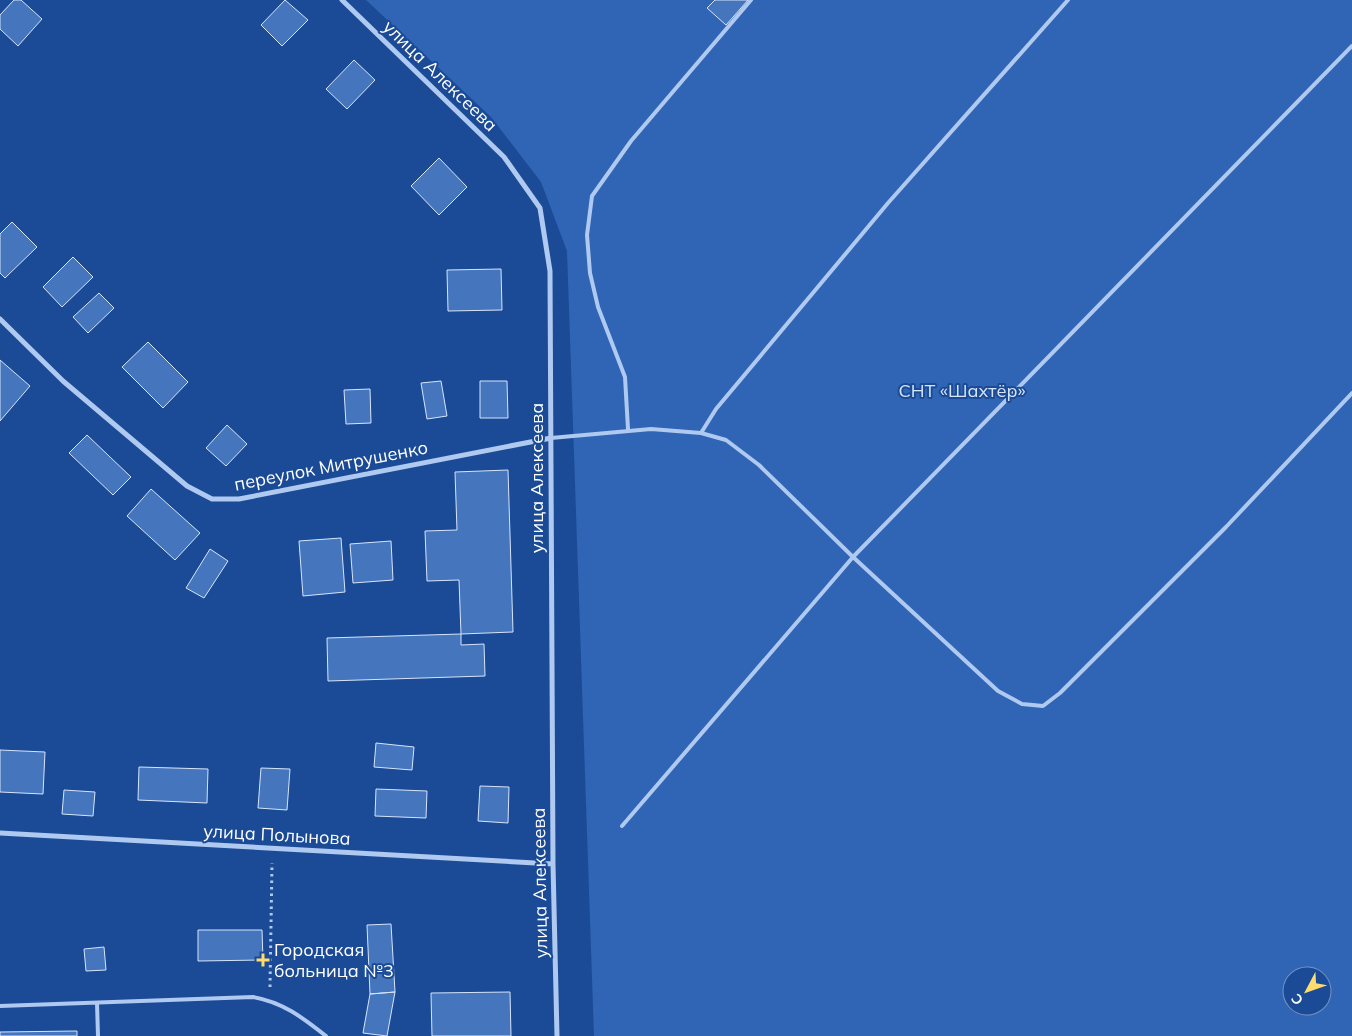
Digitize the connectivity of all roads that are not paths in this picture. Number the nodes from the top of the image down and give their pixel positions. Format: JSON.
{"nodes":[{"id":1,"x":342,"y":0,"type":"edge"},
{"id":2,"x":751,"y":0,"type":"edge"},
{"id":3,"x":1068,"y":0,"type":"edge"},
{"id":4,"x":1352,"y":46,"type":"edge"},
{"id":5,"x":0,"y":320,"type":"edge"},
{"id":6,"x":1352,"y":393,"type":"edge"},
{"id":7,"x":628,"y":429,"type":"junction"},
{"id":8,"x":701,"y":433,"type":"junction"},
{"id":9,"x":551,"y":438,"type":"junction"},
{"id":10,"x":853,"y":557,"type":"junction"},
{"id":11,"x":622,"y":826,"type":"dead end"},
{"id":12,"x":0,"y":833,"type":"edge"},
{"id":13,"x":553,"y":864,"type":"junction"},
{"id":14,"x":97,"y":1003,"type":"junction"},
{"id":15,"x":0,"y":1006,"type":"edge"},
{"id":16,"x":98,"y":1036,"type":"edge"},
{"id":17,"x":326,"y":1036,"type":"edge"},
{"id":18,"x":557,"y":1036,"type":"edge"}],
"edges":[{"from":1,"to":9,"type":"street","name":"улица Алексеева"},
{"from":2,"to":7,"type":"lane"},
{"from":3,"to":8,"type":"lane"},
{"from":4,"to":10,"type":"lane"},
{"from":5,"to":9,"type":"street","name":"переулок Митрушенко"},
{"from":6,"to":10,"type":"lane"},
{"from":7,"to":8,"type":"lane"},
{"from":7,"to":9,"type":"lane"},
{"from":8,"to":10,"type":"lane"},
{"from":9,"to":13,"type":"street","name":"улица Алексеева"},
{"from":10,"to":11,"type":"lane"},
{"from":12,"to":13,"type":"street","name":"улица Полынова"},
{"from":13,"to":18,"type":"street","name":"улица Алексеева"},
{"from":14,"to":15,"type":"lane"},
{"from":14,"to":16,"type":"lane"},
{"from":14,"to":17,"type":"lane"}]}
